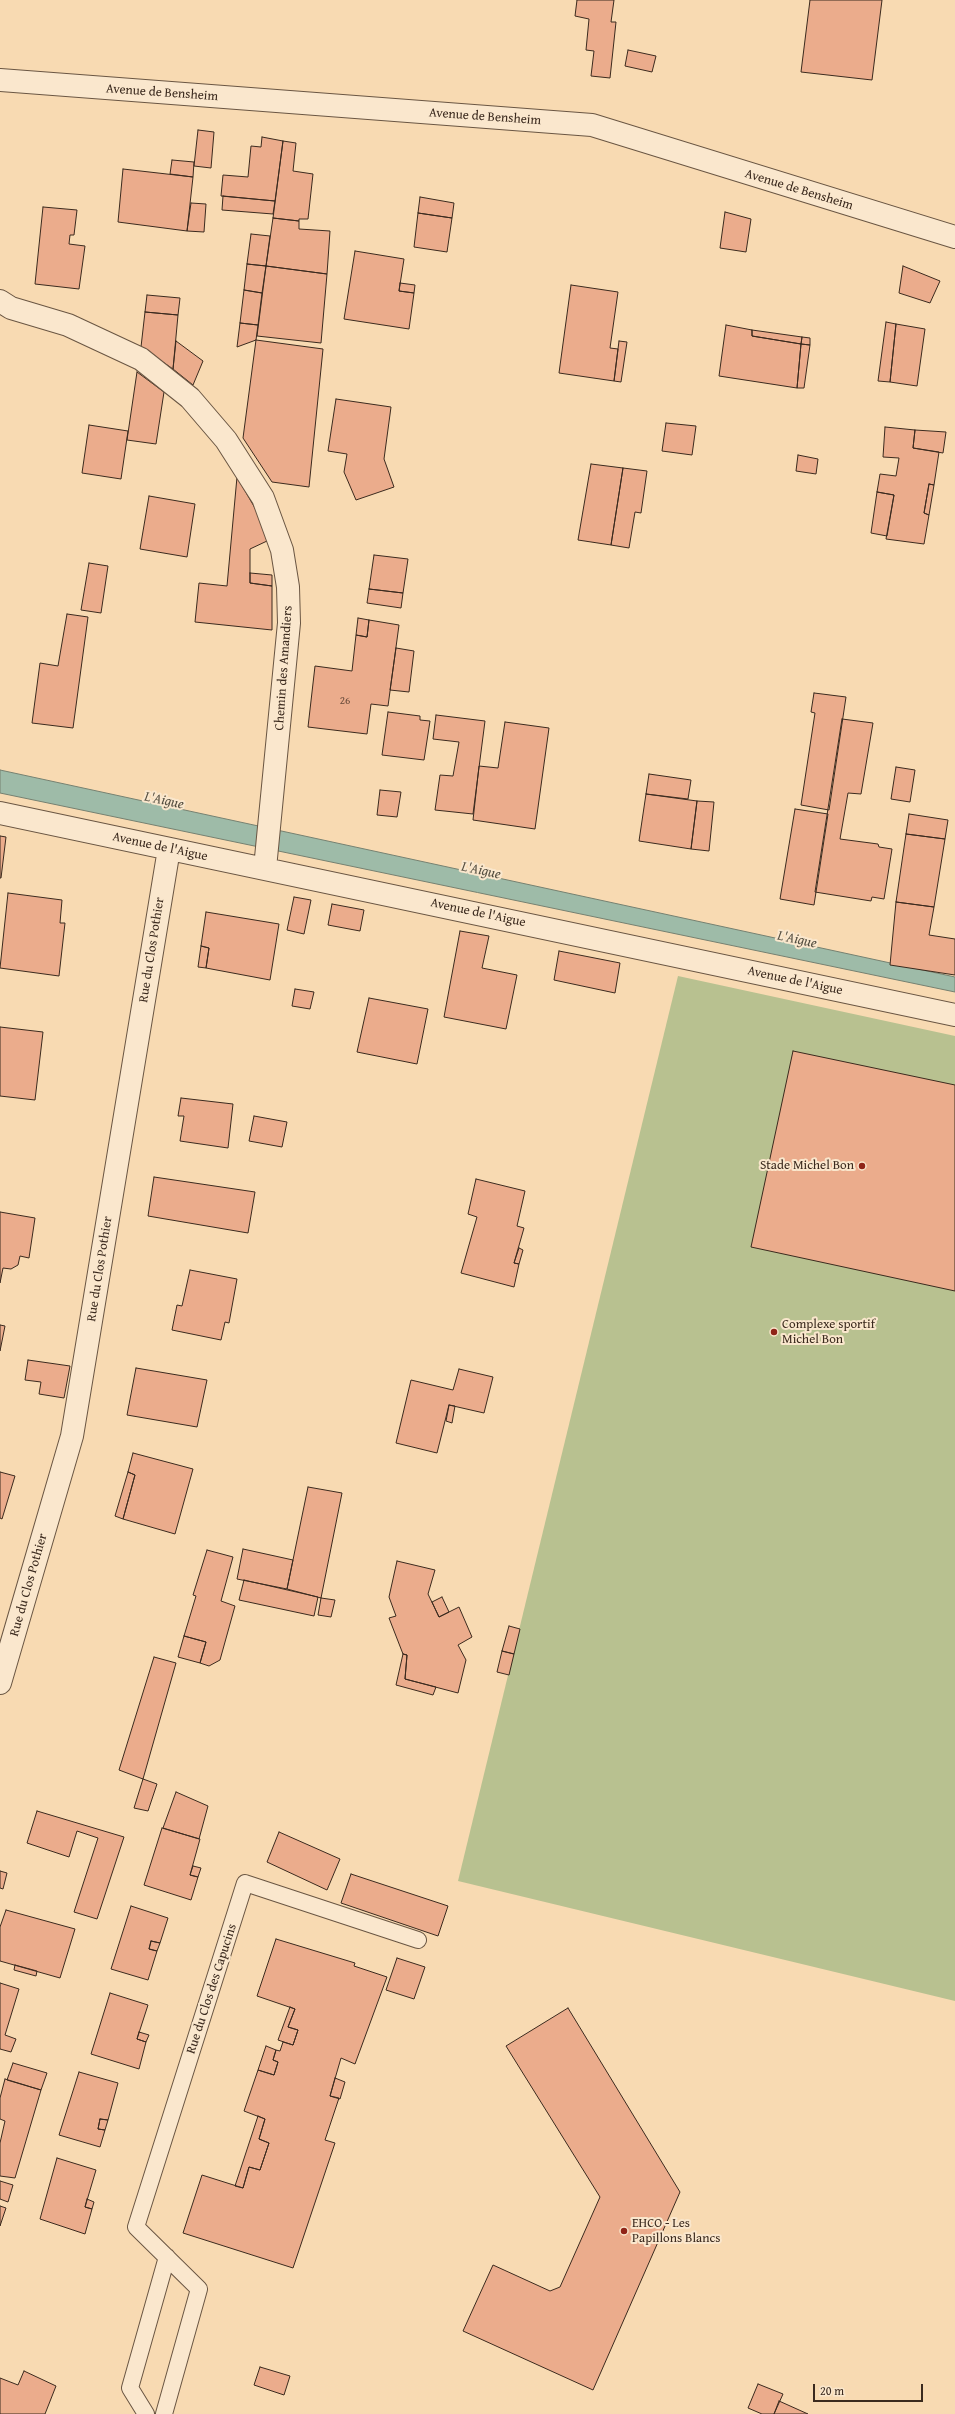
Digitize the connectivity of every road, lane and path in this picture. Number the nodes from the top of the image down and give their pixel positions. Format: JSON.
{"nodes":[{"id":1,"x":0,"y":80,"type":"edge"},
{"id":2,"x":955,"y":237,"type":"edge"},
{"id":3,"x":0,"y":301,"type":"edge"},
{"id":4,"x":0,"y":813,"type":"edge"},
{"id":5,"x":169,"y":849,"type":"junction"},
{"id":6,"x":266,"y":859,"type":"junction"},
{"id":7,"x":955,"y":1015,"type":"edge"},
{"id":8,"x":0,"y":1683,"type":"edge"},
{"id":9,"x":418,"y":1940,"type":"dead end"},
{"id":10,"x":166,"y":2257,"type":"junction"},
{"id":11,"x":146,"y":2414,"type":"edge"},
{"id":12,"x":164,"y":2414,"type":"edge"}],
"edges":[{"from":1,"to":2,"type":"street","name":"Avenue de Bensheim"},
{"from":3,"to":6,"type":"street","name":"Chemin des Amandiers"},
{"from":4,"to":5,"type":"street","name":"Avenue de l'Aigue"},
{"from":5,"to":6,"type":"street","name":"Avenue de l'Aigue"},
{"from":5,"to":8,"type":"street","name":"Rue du Clos Pothier"},
{"from":6,"to":7,"type":"street","name":"Avenue de l'Aigue"},
{"from":9,"to":10,"type":"lane","name":"Rue du Clos des Capucins"},
{"from":10,"to":11,"type":"lane"},
{"from":10,"to":12,"type":"lane","name":"Rue du Clos des Capucins"}]}
